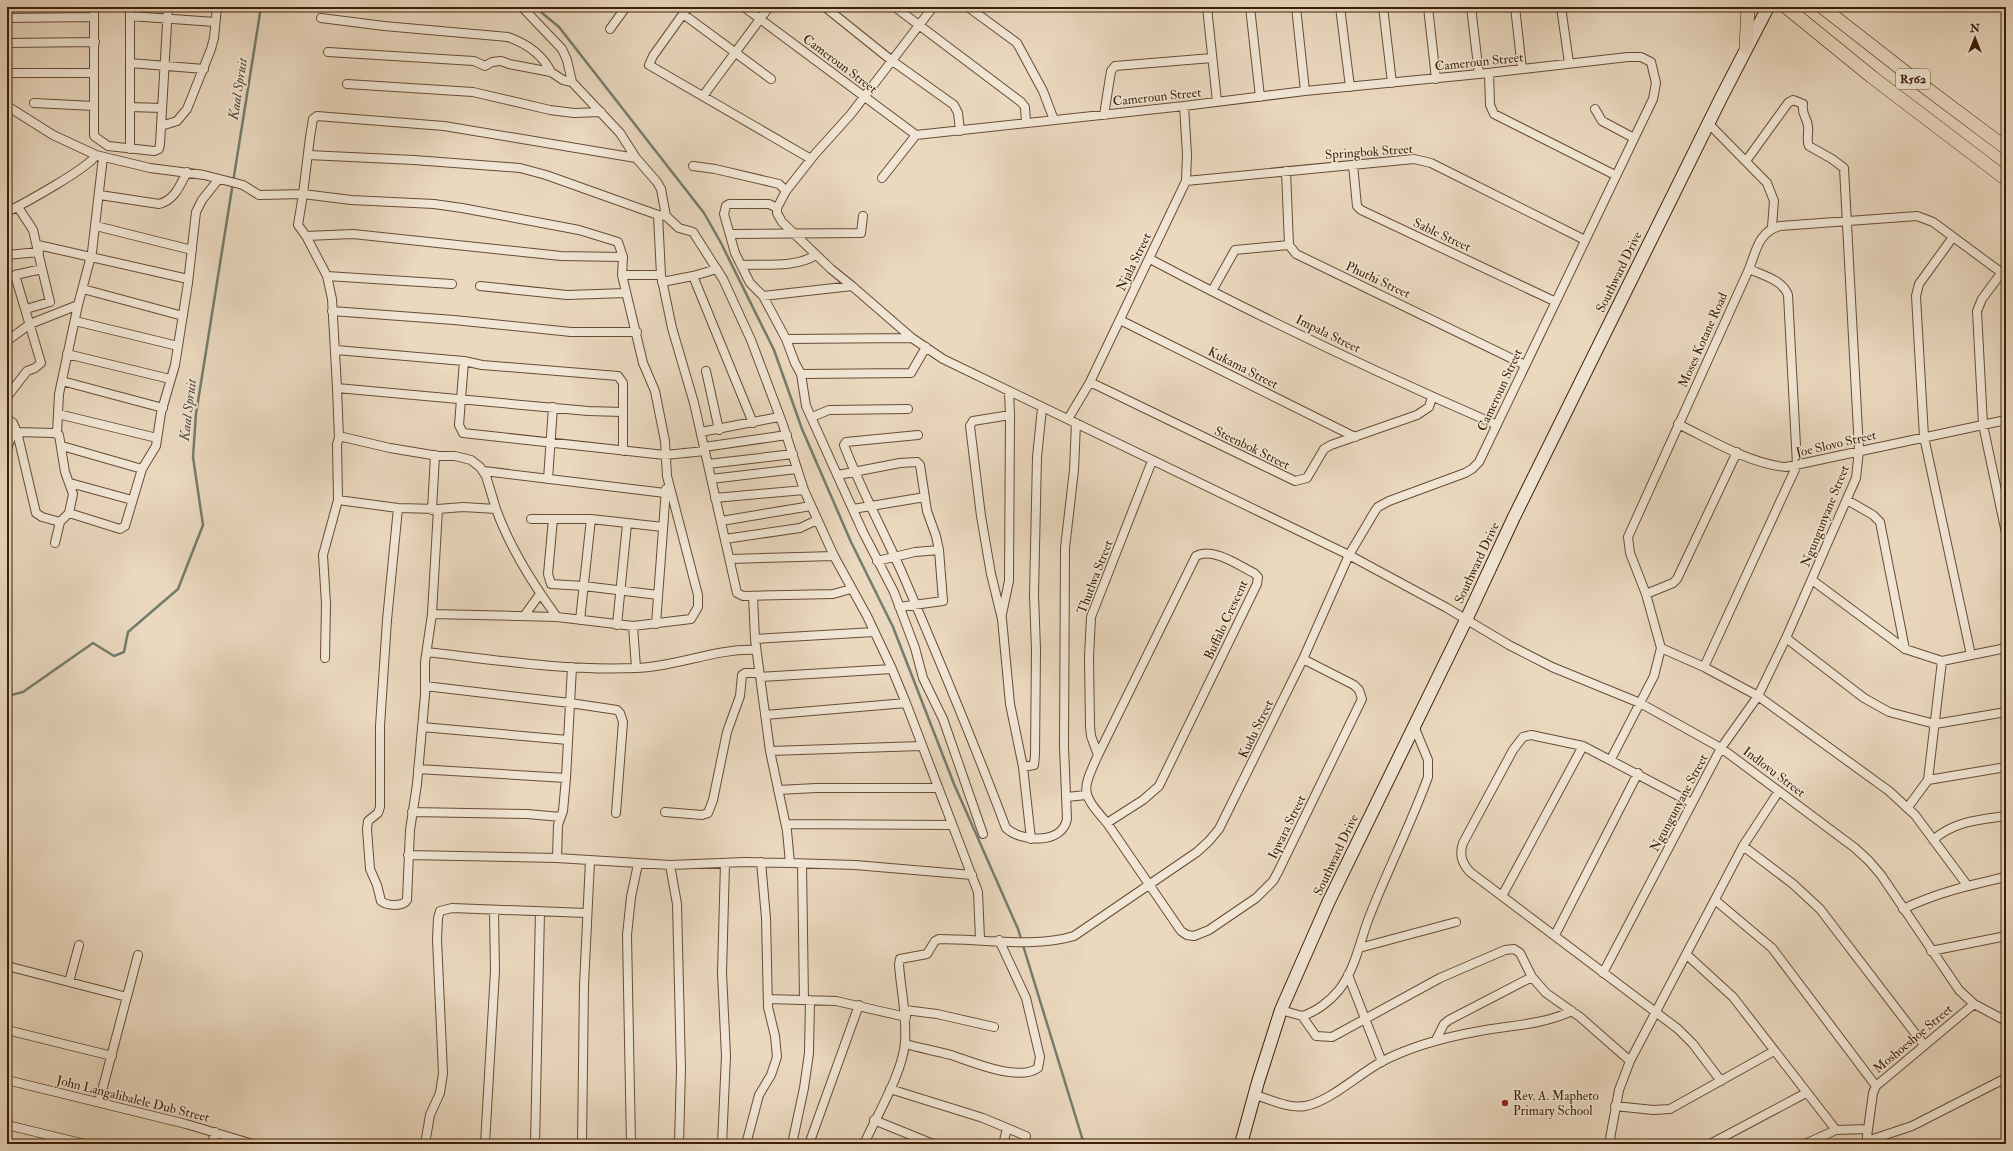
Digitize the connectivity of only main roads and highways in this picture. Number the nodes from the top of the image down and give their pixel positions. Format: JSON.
{"nodes":[{"id":1,"x":1748,"y":7,"type":"edge"},
{"id":2,"x":1768,"y":7,"type":"edge"},
{"id":3,"x":1786,"y":7,"type":"edge"},
{"id":4,"x":1822,"y":7,"type":"edge"},
{"id":5,"x":1746,"y":48,"type":"junction"},
{"id":6,"x":2006,"y":148,"type":"edge"},
{"id":7,"x":2006,"y":179,"type":"edge"},
{"id":8,"x":1241,"y":1144,"type":"edge"}],
"edges":[{"from":1,"to":5,"type":"main road"},
{"from":2,"to":5,"type":"main road","name":"Southward Drive"},
{"from":3,"to":7,"type":"main road","number":"R562"},
{"from":4,"to":6,"type":"main road","number":"R562"},
{"from":5,"to":8,"type":"main road","name":"Southward Drive"}]}
